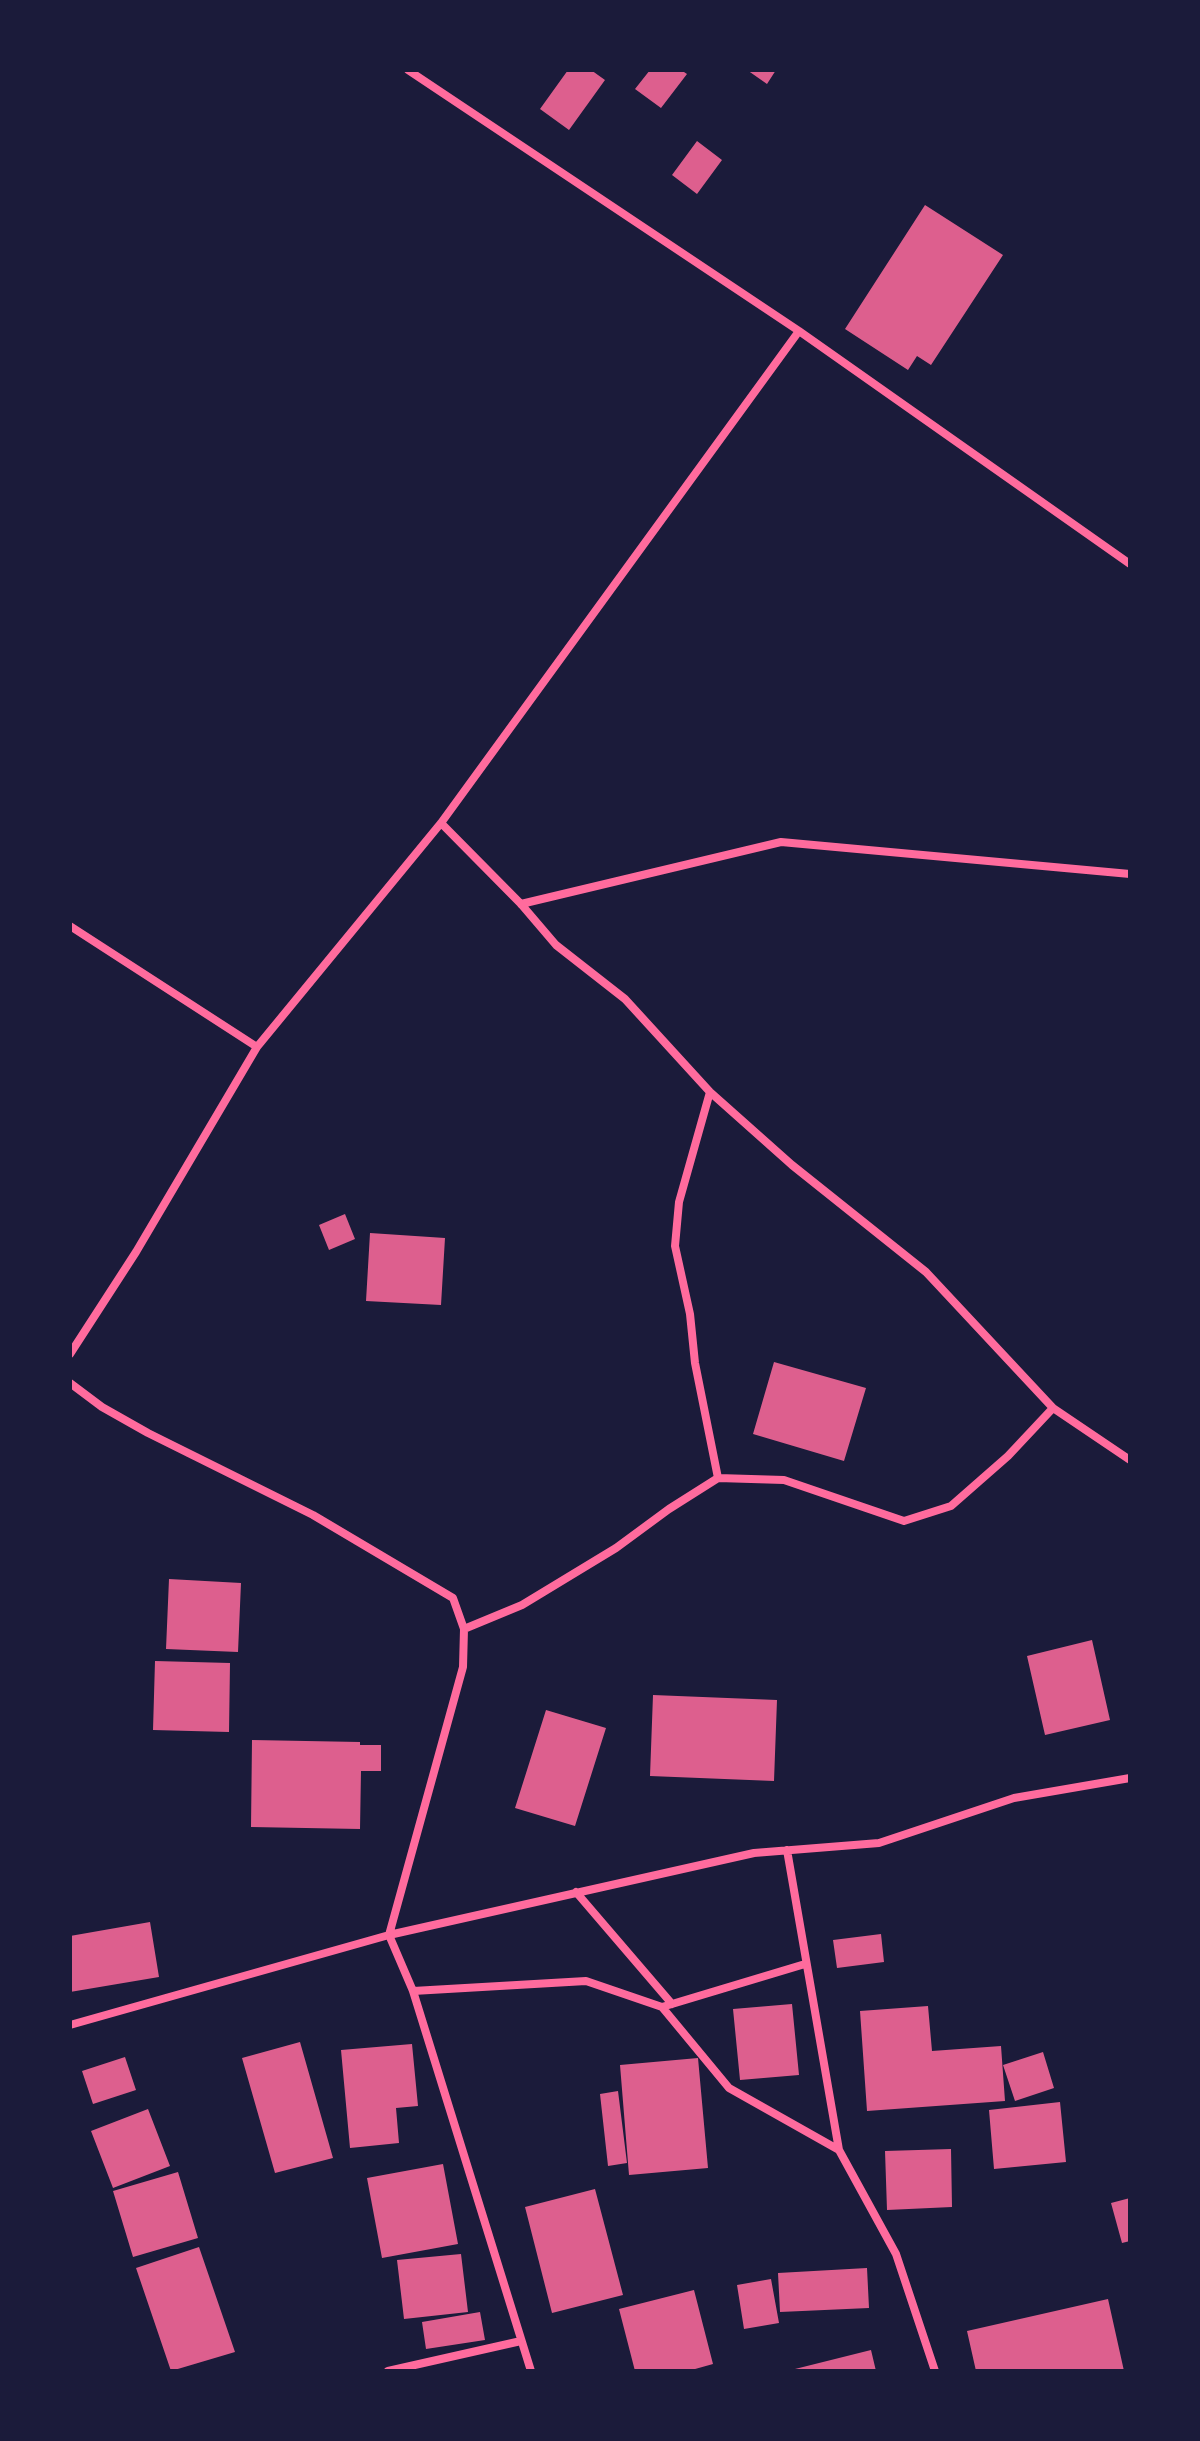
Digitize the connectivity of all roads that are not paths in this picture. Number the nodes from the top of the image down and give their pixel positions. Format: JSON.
{"nodes":[{"id":1,"x":408,"y":70,"type":"edge"},
{"id":2,"x":799,"y":331,"type":"junction"},
{"id":3,"x":1130,"y":564,"type":"edge"},
{"id":4,"x":441,"y":823,"type":"junction"},
{"id":5,"x":1130,"y":874,"type":"edge"},
{"id":6,"x":521,"y":904,"type":"junction"},
{"id":7,"x":70,"y":926,"type":"edge"},
{"id":8,"x":257,"y":1047,"type":"junction"},
{"id":9,"x":710,"y":1092,"type":"junction"},
{"id":10,"x":70,"y":1354,"type":"edge"},
{"id":11,"x":70,"y":1383,"type":"edge"},
{"id":12,"x":1053,"y":1408,"type":"junction"},
{"id":13,"x":1130,"y":1460,"type":"edge"},
{"id":14,"x":718,"y":1478,"type":"junction"},
{"id":15,"x":464,"y":1629,"type":"junction"},
{"id":16,"x":1130,"y":1778,"type":"edge"},
{"id":17,"x":787,"y":1850,"type":"junction"},
{"id":18,"x":576,"y":1892,"type":"junction"},
{"id":19,"x":389,"y":1935,"type":"junction"},
{"id":20,"x":805,"y":1964,"type":"junction"},
{"id":21,"x":413,"y":1991,"type":"junction"},
{"id":22,"x":672,"y":2004,"type":"junction"},
{"id":23,"x":662,"y":2007,"type":"junction"},
{"id":24,"x":70,"y":2025,"type":"edge"},
{"id":25,"x":839,"y":2150,"type":"junction"},
{"id":26,"x":521,"y":2341,"type":"junction"},
{"id":27,"x":388,"y":2371,"type":"edge"},
{"id":28,"x":531,"y":2371,"type":"edge"},
{"id":29,"x":935,"y":2371,"type":"edge"}],
"edges":[{"from":1,"to":2,"type":"street"},
{"from":2,"to":3,"type":"street"},
{"from":2,"to":4,"type":"street"},
{"from":4,"to":6,"type":"street"},
{"from":4,"to":8,"type":"street"},
{"from":5,"to":6,"type":"street"},
{"from":6,"to":9,"type":"street"},
{"from":7,"to":8,"type":"street"},
{"from":8,"to":10,"type":"street"},
{"from":9,"to":12,"type":"street"},
{"from":9,"to":14,"type":"street"},
{"from":11,"to":15,"type":"street"},
{"from":12,"to":13,"type":"street"},
{"from":12,"to":14,"type":"street"},
{"from":14,"to":15,"type":"street"},
{"from":15,"to":19,"type":"street"},
{"from":16,"to":17,"type":"street"},
{"from":17,"to":18,"type":"street"},
{"from":17,"to":20,"type":"street"},
{"from":18,"to":19,"type":"street"},
{"from":18,"to":22,"type":"street"},
{"from":19,"to":21,"type":"street"},
{"from":19,"to":24,"type":"street"},
{"from":20,"to":22,"type":"street"},
{"from":20,"to":25,"type":"street"},
{"from":21,"to":23,"type":"street"},
{"from":21,"to":26,"type":"street"},
{"from":22,"to":23,"type":"street"},
{"from":23,"to":25,"type":"street"},
{"from":25,"to":29,"type":"street"},
{"from":26,"to":27,"type":"street"},
{"from":26,"to":28,"type":"street"}]}
